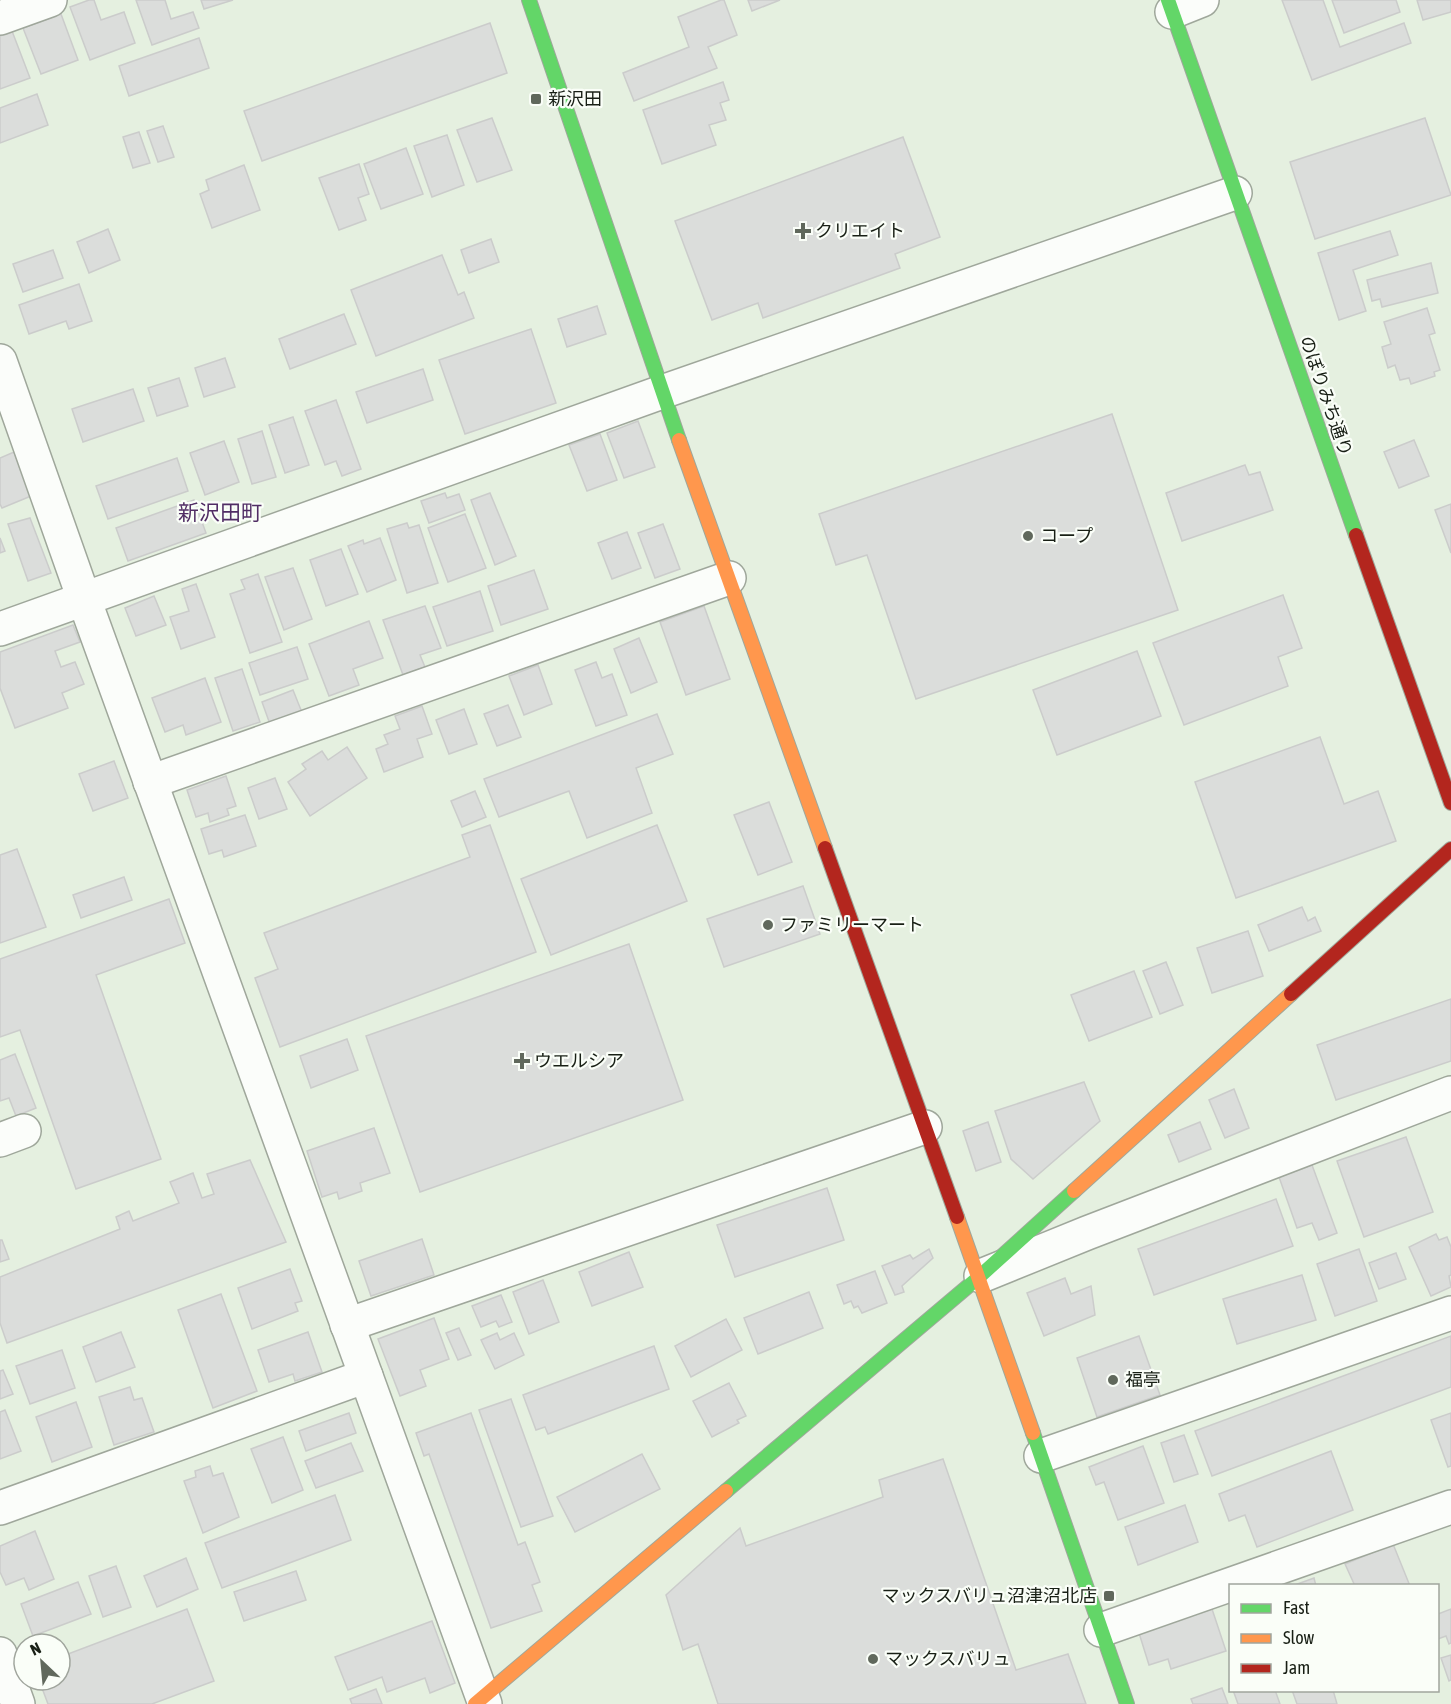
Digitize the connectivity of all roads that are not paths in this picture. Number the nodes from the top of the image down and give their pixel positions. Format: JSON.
{"nodes":[{"id":1,"x":50,"y":0,"type":"edge"},
{"id":2,"x":529,"y":0,"type":"edge"},
{"id":3,"x":1202,"y":0,"type":"edge"},
{"id":4,"x":1170,"y":6,"type":"edge"},
{"id":5,"x":0,"y":17,"type":"edge"},
{"id":6,"x":1235,"y":193,"type":"junction"},
{"id":7,"x":0,"y":361,"type":"edge"},
{"id":8,"x":662,"y":392,"type":"junction"},
{"id":9,"x":12,"y":433,"type":"edge"},
{"id":10,"x":729,"y":578,"type":"junction"},
{"id":11,"x":84,"y":599,"type":"junction"},
{"id":12,"x":0,"y":629,"type":"edge"},
{"id":13,"x":150,"y":782,"type":"junction"},
{"id":14,"x":1451,"y":803,"type":"edge"},
{"id":15,"x":1451,"y":849,"type":"edge"},
{"id":16,"x":1451,"y":1093,"type":"edge"},
{"id":17,"x":926,"y":1127,"type":"junction"},
{"id":18,"x":979,"y":1277,"type":"junction"},
{"id":19,"x":1451,"y":1313,"type":"edge"},
{"id":20,"x":347,"y":1325,"type":"junction"},
{"id":21,"x":366,"y":1376,"type":"junction"},
{"id":22,"x":1041,"y":1456,"type":"junction"},
{"id":23,"x":1451,"y":1507,"type":"edge"},
{"id":24,"x":0,"y":1508,"type":"edge"},
{"id":25,"x":1232,"y":1584,"type":"edge"},
{"id":26,"x":1229,"y":1585,"type":"edge"},
{"id":27,"x":1101,"y":1630,"type":"junction"},
{"id":28,"x":0,"y":1654,"type":"edge"},
{"id":29,"x":481,"y":1702,"type":"edge"},
{"id":30,"x":18,"y":1704,"type":"edge"},
{"id":31,"x":1127,"y":1704,"type":"edge"}],
"edges":[{"from":1,"to":5,"type":"street"},
{"from":2,"to":8,"type":"street"},
{"from":3,"to":4,"type":"street"},
{"from":4,"to":6,"type":"street","name":"のぼりみち通り"},
{"from":6,"to":8,"type":"street"},
{"from":6,"to":14,"type":"street","name":"のぼりみち通り"},
{"from":7,"to":9,"type":"street"},
{"from":8,"to":10,"type":"street"},
{"from":8,"to":11,"type":"street"},
{"from":9,"to":11,"type":"street"},
{"from":10,"to":13,"type":"street"},
{"from":10,"to":17,"type":"street"},
{"from":11,"to":12,"type":"street"},
{"from":11,"to":13,"type":"street"},
{"from":13,"to":20,"type":"street"},
{"from":15,"to":18,"type":"street"},
{"from":16,"to":18,"type":"street"},
{"from":17,"to":18,"type":"street"},
{"from":17,"to":20,"type":"street"},
{"from":18,"to":22,"type":"street"},
{"from":18,"to":29,"type":"street"},
{"from":19,"to":22,"type":"street"},
{"from":20,"to":21,"type":"street"},
{"from":21,"to":24,"type":"street"},
{"from":21,"to":29,"type":"street"},
{"from":22,"to":27,"type":"street"},
{"from":23,"to":25,"type":"street"},
{"from":26,"to":27,"type":"street"},
{"from":27,"to":31,"type":"street"},
{"from":28,"to":30,"type":"street"}]}
